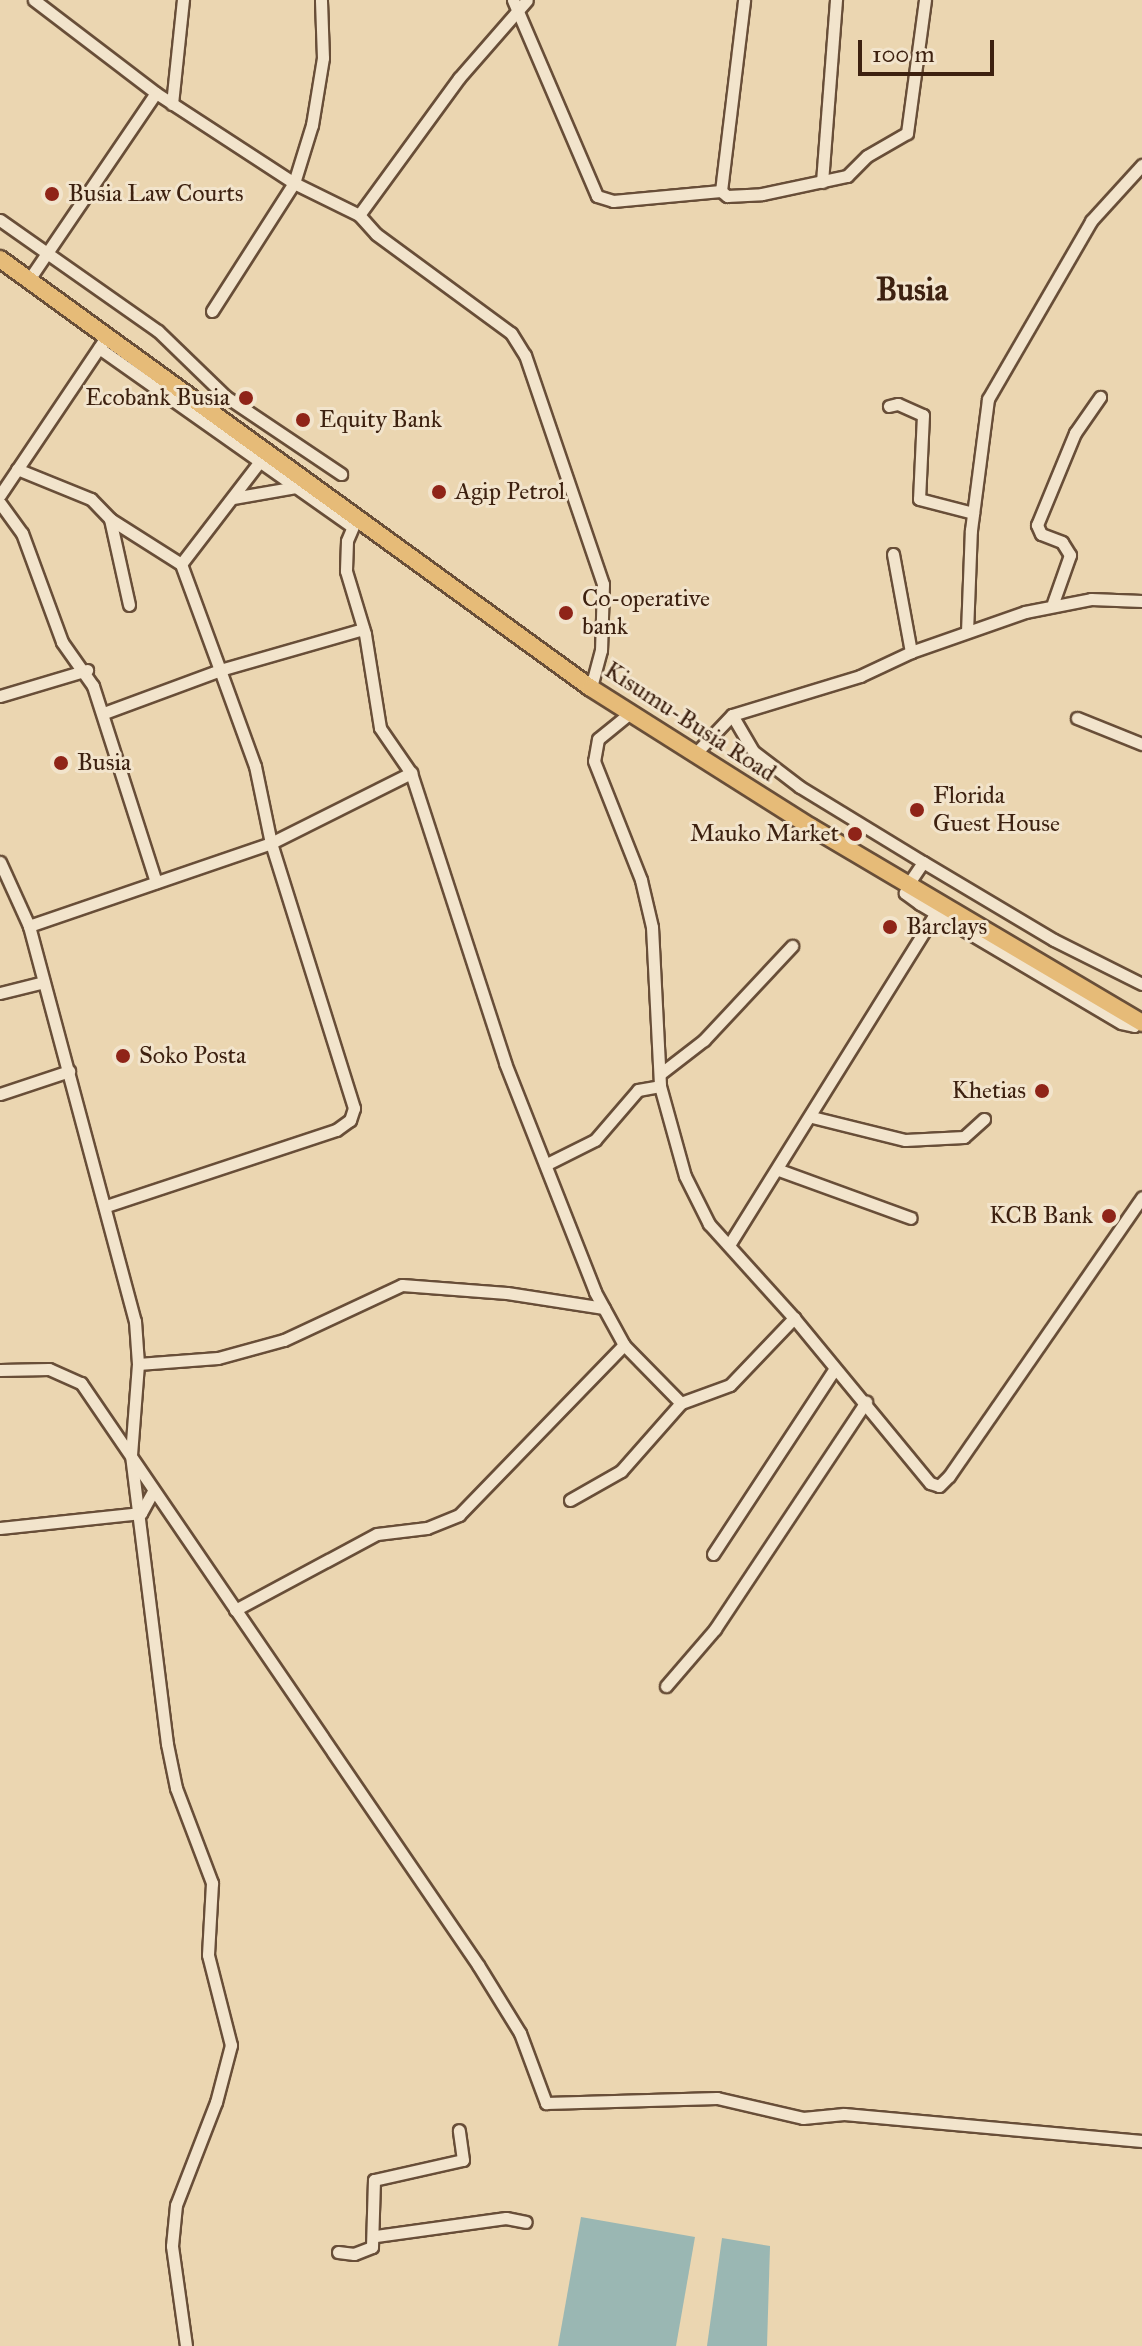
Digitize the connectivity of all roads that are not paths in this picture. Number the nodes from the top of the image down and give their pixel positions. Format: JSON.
{"nodes":[{"id":1,"x":34,"y":0,"type":"edge"},
{"id":2,"x":183,"y":0,"type":"edge"},
{"id":3,"x":321,"y":0,"type":"edge"},
{"id":4,"x":744,"y":0,"type":"edge"},
{"id":5,"x":836,"y":0,"type":"edge"},
{"id":6,"x":925,"y":0,"type":"edge"},
{"id":7,"x":520,"y":3,"type":"edge"},
{"id":8,"x":156,"y":93,"type":"junction"},
{"id":9,"x":172,"y":104,"type":"junction"},
{"id":10,"x":1142,"y":165,"type":"edge"},
{"id":11,"x":822,"y":182,"type":"junction"},
{"id":12,"x":294,"y":183,"type":"junction"},
{"id":13,"x":721,"y":191,"type":"junction"},
{"id":14,"x":359,"y":215,"type":"junction"},
{"id":15,"x":0,"y":220,"type":"edge"},
{"id":16,"x":47,"y":253,"type":"junction"},
{"id":17,"x":0,"y":259,"type":"edge"},
{"id":18,"x":28,"y":281,"type":"junction"},
{"id":19,"x":212,"y":311,"type":"dead end"},
{"id":20,"x":103,"y":342,"type":"junction"},
{"id":21,"x":1100,"y":397,"type":"dead end"},
{"id":22,"x":889,"y":406,"type":"dead end"},
{"id":23,"x":264,"y":457,"type":"junction"},
{"id":24,"x":17,"y":469,"type":"junction"},
{"id":25,"x":341,"y":474,"type":"dead end"},
{"id":26,"x":297,"y":487,"type":"junction"},
{"id":27,"x":0,"y":495,"type":"edge"},
{"id":28,"x":233,"y":498,"type":"junction"},
{"id":29,"x":0,"y":503,"type":"edge"},
{"id":30,"x":973,"y":513,"type":"junction"},
{"id":31,"x":110,"y":519,"type":"junction"},
{"id":32,"x":893,"y":554,"type":"dead end"},
{"id":33,"x":181,"y":564,"type":"junction"},
{"id":34,"x":1142,"y":601,"type":"edge"},
{"id":35,"x":1053,"y":603,"type":"junction"},
{"id":36,"x":129,"y":605,"type":"dead end"},
{"id":37,"x":363,"y":629,"type":"junction"},
{"id":38,"x":967,"y":632,"type":"junction"},
{"id":39,"x":911,"y":652,"type":"junction"},
{"id":40,"x":87,"y":670,"type":"junction"},
{"id":41,"x":220,"y":670,"type":"junction"},
{"id":42,"x":0,"y":680,"type":"edge"},
{"id":43,"x":591,"y":688,"type":"junction"},
{"id":44,"x":2,"y":695,"type":"edge"},
{"id":45,"x":104,"y":713,"type":"junction"},
{"id":46,"x":630,"y":713,"type":"junction"},
{"id":47,"x":732,"y":715,"type":"junction"},
{"id":48,"x":1077,"y":718,"type":"dead end"},
{"id":49,"x":1142,"y":744,"type":"edge"},
{"id":50,"x":694,"y":755,"type":"junction"},
{"id":51,"x":411,"y":773,"type":"junction"},
{"id":52,"x":271,"y":843,"type":"junction"},
{"id":53,"x":923,"y":862,"type":"junction"},
{"id":54,"x":0,"y":865,"type":"edge"},
{"id":55,"x":156,"y":882,"type":"junction"},
{"id":56,"x":909,"y":883,"type":"junction"},
{"id":57,"x":936,"y":913,"type":"junction"},
{"id":58,"x":29,"y":926,"type":"junction"},
{"id":59,"x":792,"y":946,"type":"dead end"},
{"id":60,"x":44,"y":982,"type":"junction"},
{"id":61,"x":1142,"y":984,"type":"edge"},
{"id":62,"x":0,"y":993,"type":"edge"},
{"id":63,"x":1140,"y":1022,"type":"edge"},
{"id":64,"x":69,"y":1071,"type":"junction"},
{"id":65,"x":660,"y":1080,"type":"junction"},
{"id":66,"x":0,"y":1094,"type":"edge"},
{"id":67,"x":812,"y":1117,"type":"junction"},
{"id":68,"x":984,"y":1119,"type":"dead end"},
{"id":69,"x":547,"y":1164,"type":"junction"},
{"id":70,"x":779,"y":1170,"type":"junction"},
{"id":71,"x":1142,"y":1197,"type":"edge"},
{"id":72,"x":106,"y":1206,"type":"junction"},
{"id":73,"x":911,"y":1218,"type":"dead end"},
{"id":74,"x":729,"y":1245,"type":"junction"},
{"id":75,"x":604,"y":1308,"type":"junction"},
{"id":76,"x":794,"y":1318,"type":"junction"},
{"id":77,"x":624,"y":1345,"type":"junction"},
{"id":78,"x":138,"y":1364,"type":"junction"},
{"id":79,"x":0,"y":1370,"type":"edge"},
{"id":80,"x":834,"y":1370,"type":"junction"},
{"id":81,"x":866,"y":1402,"type":"junction"},
{"id":82,"x":681,"y":1403,"type":"junction"},
{"id":83,"x":131,"y":1455,"type":"junction"},
{"id":84,"x":153,"y":1491,"type":"junction"},
{"id":85,"x":570,"y":1500,"type":"dead end"},
{"id":86,"x":141,"y":1513,"type":"junction"},
{"id":87,"x":0,"y":1528,"type":"edge"},
{"id":88,"x":713,"y":1554,"type":"dead end"},
{"id":89,"x":235,"y":1610,"type":"junction"},
{"id":90,"x":666,"y":1686,"type":"dead end"},
{"id":91,"x":459,"y":2130,"type":"dead end"},
{"id":92,"x":1142,"y":2141,"type":"edge"},
{"id":93,"x":526,"y":2222,"type":"dead end"},
{"id":94,"x":376,"y":2236,"type":"junction"},
{"id":95,"x":338,"y":2252,"type":"dead end"},
{"id":96,"x":186,"y":2346,"type":"edge"}],
"edges":[{"from":1,"to":8,"type":"street"},
{"from":2,"to":9,"type":"street"},
{"from":3,"to":12,"type":"street"},
{"from":4,"to":13,"type":"street"},
{"from":5,"to":11,"type":"street"},
{"from":6,"to":11,"type":"street"},
{"from":7,"to":13,"type":"street"},
{"from":7,"to":14,"type":"street"},
{"from":8,"to":9,"type":"street"},
{"from":8,"to":16,"type":"street"},
{"from":9,"to":12,"type":"street"},
{"from":10,"to":30,"type":"street"},
{"from":11,"to":13,"type":"street"},
{"from":12,"to":14,"type":"street"},
{"from":12,"to":19,"type":"street"},
{"from":14,"to":43,"type":"street"},
{"from":15,"to":16,"type":"street"},
{"from":16,"to":18,"type":"street"},
{"from":16,"to":25,"type":"street"},
{"from":17,"to":18,"type":"highway","name":"Kisumu-Busia Road"},
{"from":18,"to":20,"type":"highway","name":"Kisumu-Busia Road"},
{"from":20,"to":23,"type":"highway","name":"Kisumu-Busia Road"},
{"from":20,"to":24,"type":"street"},
{"from":21,"to":35,"type":"street"},
{"from":22,"to":30,"type":"street"},
{"from":23,"to":26,"type":"street"},
{"from":23,"to":28,"type":"street"},
{"from":23,"to":43,"type":"highway","name":"Kisumu-Busia Road"},
{"from":24,"to":27,"type":"street"},
{"from":24,"to":31,"type":"street"},
{"from":26,"to":28,"type":"street"},
{"from":26,"to":37,"type":"street"},
{"from":28,"to":33,"type":"street"},
{"from":29,"to":40,"type":"street"},
{"from":30,"to":38,"type":"street"},
{"from":31,"to":33,"type":"street"},
{"from":31,"to":36,"type":"street"},
{"from":32,"to":39,"type":"street"},
{"from":33,"to":41,"type":"street"},
{"from":34,"to":35,"type":"street"},
{"from":35,"to":38,"type":"street"},
{"from":37,"to":41,"type":"street"},
{"from":37,"to":51,"type":"street"},
{"from":38,"to":39,"type":"street"},
{"from":39,"to":47,"type":"street"},
{"from":40,"to":44,"type":"street"},
{"from":40,"to":45,"type":"street"},
{"from":41,"to":45,"type":"street"},
{"from":41,"to":52,"type":"street"},
{"from":42,"to":44,"type":"street"},
{"from":43,"to":46,"type":"highway","name":"Kisumu-Busia Road"},
{"from":45,"to":55,"type":"street"},
{"from":46,"to":50,"type":"highway","name":"Kisumu-Busia Road"},
{"from":46,"to":65,"type":"street"},
{"from":47,"to":50,"type":"street"},
{"from":47,"to":53,"type":"street"},
{"from":48,"to":49,"type":"street"},
{"from":50,"to":56,"type":"highway","name":"Kisumu-Busia Road"},
{"from":51,"to":52,"type":"street"},
{"from":51,"to":69,"type":"street"},
{"from":52,"to":55,"type":"street"},
{"from":52,"to":72,"type":"street"},
{"from":53,"to":56,"type":"street"},
{"from":53,"to":61,"type":"street"},
{"from":54,"to":58,"type":"street"},
{"from":55,"to":58,"type":"street"},
{"from":56,"to":57,"type":"street"},
{"from":56,"to":63,"type":"highway","name":"Kisumu-Busia Road"},
{"from":57,"to":63,"type":"street"},
{"from":57,"to":67,"type":"street"},
{"from":58,"to":60,"type":"street"},
{"from":59,"to":65,"type":"street"},
{"from":60,"to":62,"type":"street"},
{"from":60,"to":64,"type":"street"},
{"from":64,"to":66,"type":"street"},
{"from":64,"to":72,"type":"street"},
{"from":65,"to":69,"type":"street"},
{"from":65,"to":74,"type":"street"},
{"from":67,"to":68,"type":"street"},
{"from":67,"to":70,"type":"street"},
{"from":69,"to":75,"type":"street"},
{"from":70,"to":73,"type":"street"},
{"from":70,"to":74,"type":"street"},
{"from":71,"to":81,"type":"street"},
{"from":72,"to":78,"type":"street"},
{"from":74,"to":76,"type":"street"},
{"from":75,"to":77,"type":"street"},
{"from":75,"to":78,"type":"street"},
{"from":76,"to":80,"type":"street"},
{"from":76,"to":82,"type":"street"},
{"from":77,"to":82,"type":"street"},
{"from":77,"to":89,"type":"street"},
{"from":78,"to":83,"type":"street"},
{"from":79,"to":83,"type":"street"},
{"from":80,"to":81,"type":"street"},
{"from":80,"to":88,"type":"street"},
{"from":81,"to":90,"type":"street"},
{"from":82,"to":85,"type":"street"},
{"from":83,"to":84,"type":"street"},
{"from":83,"to":86,"type":"street"},
{"from":84,"to":86,"type":"street"},
{"from":84,"to":89,"type":"street"},
{"from":86,"to":87,"type":"street"},
{"from":86,"to":96,"type":"street"},
{"from":89,"to":92,"type":"street"},
{"from":91,"to":94,"type":"street"},
{"from":93,"to":94,"type":"street"},
{"from":94,"to":95,"type":"street"}]}
